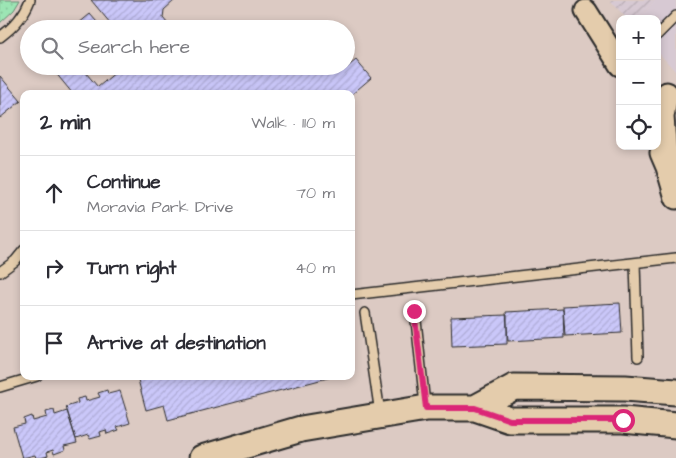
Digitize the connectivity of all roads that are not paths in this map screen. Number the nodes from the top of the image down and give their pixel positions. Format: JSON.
{"nodes":[{"id":1,"x":30,"y":0,"type":"edge"},
{"id":2,"x":581,"y":6,"type":"edge"},
{"id":3,"x":676,"y":16,"type":"edge"},
{"id":4,"x":661,"y":31,"type":"edge"},
{"id":5,"x":0,"y":37,"type":"edge"},
{"id":6,"x":616,"y":40,"type":"edge"},
{"id":7,"x":617,"y":60,"type":"edge"},
{"id":8,"x":669,"y":91,"type":"edge"},
{"id":9,"x":660,"y":150,"type":"edge"},
{"id":10,"x":667,"y":167,"type":"junction"},
{"id":11,"x":676,"y":198,"type":"edge"},
{"id":12,"x":20,"y":255,"type":"edge"},
{"id":13,"x":676,"y":258,"type":"edge"},
{"id":14,"x":634,"y":263,"type":"junction"},
{"id":15,"x":0,"y":272,"type":"edge"},
{"id":16,"x":355,"y":295,"type":"edge"},
{"id":17,"x":414,"y":311,"type":"dead end"},
{"id":18,"x":365,"y":313,"type":"dead end"},
{"id":19,"x":638,"y":357,"type":"dead end"},
{"id":20,"x":24,"y":380,"type":"edge"},
{"id":21,"x":0,"y":387,"type":"edge"},
{"id":22,"x":676,"y":392,"type":"edge"},
{"id":23,"x":426,"y":408,"type":"junction"},
{"id":24,"x":475,"y":408,"type":"junction"},
{"id":25,"x":380,"y":416,"type":"junction"},
{"id":26,"x":676,"y":425,"type":"edge"},
{"id":27,"x":202,"y":458,"type":"edge"}],
"edges":[{"from":1,"to":5,"type":"lane"},
{"from":2,"to":6,"type":"street"},
{"from":2,"to":7,"type":"street"},
{"from":3,"to":4,"type":"lane"},
{"from":8,"to":10,"type":"street"},
{"from":9,"to":10,"type":"street"},
{"from":10,"to":11,"type":"street"},
{"from":12,"to":15,"type":"lane"},
{"from":13,"to":14,"type":"lane"},
{"from":14,"to":16,"type":"lane"},
{"from":14,"to":19,"type":"lane"},
{"from":17,"to":23,"type":"lane"},
{"from":18,"to":25,"type":"lane"},
{"from":20,"to":21,"type":"lane"},
{"from":22,"to":24,"type":"main road"},
{"from":23,"to":24,"type":"main road"},
{"from":23,"to":25,"type":"main road"},
{"from":24,"to":26,"type":"main road"},
{"from":25,"to":27,"type":"main road"}]}
